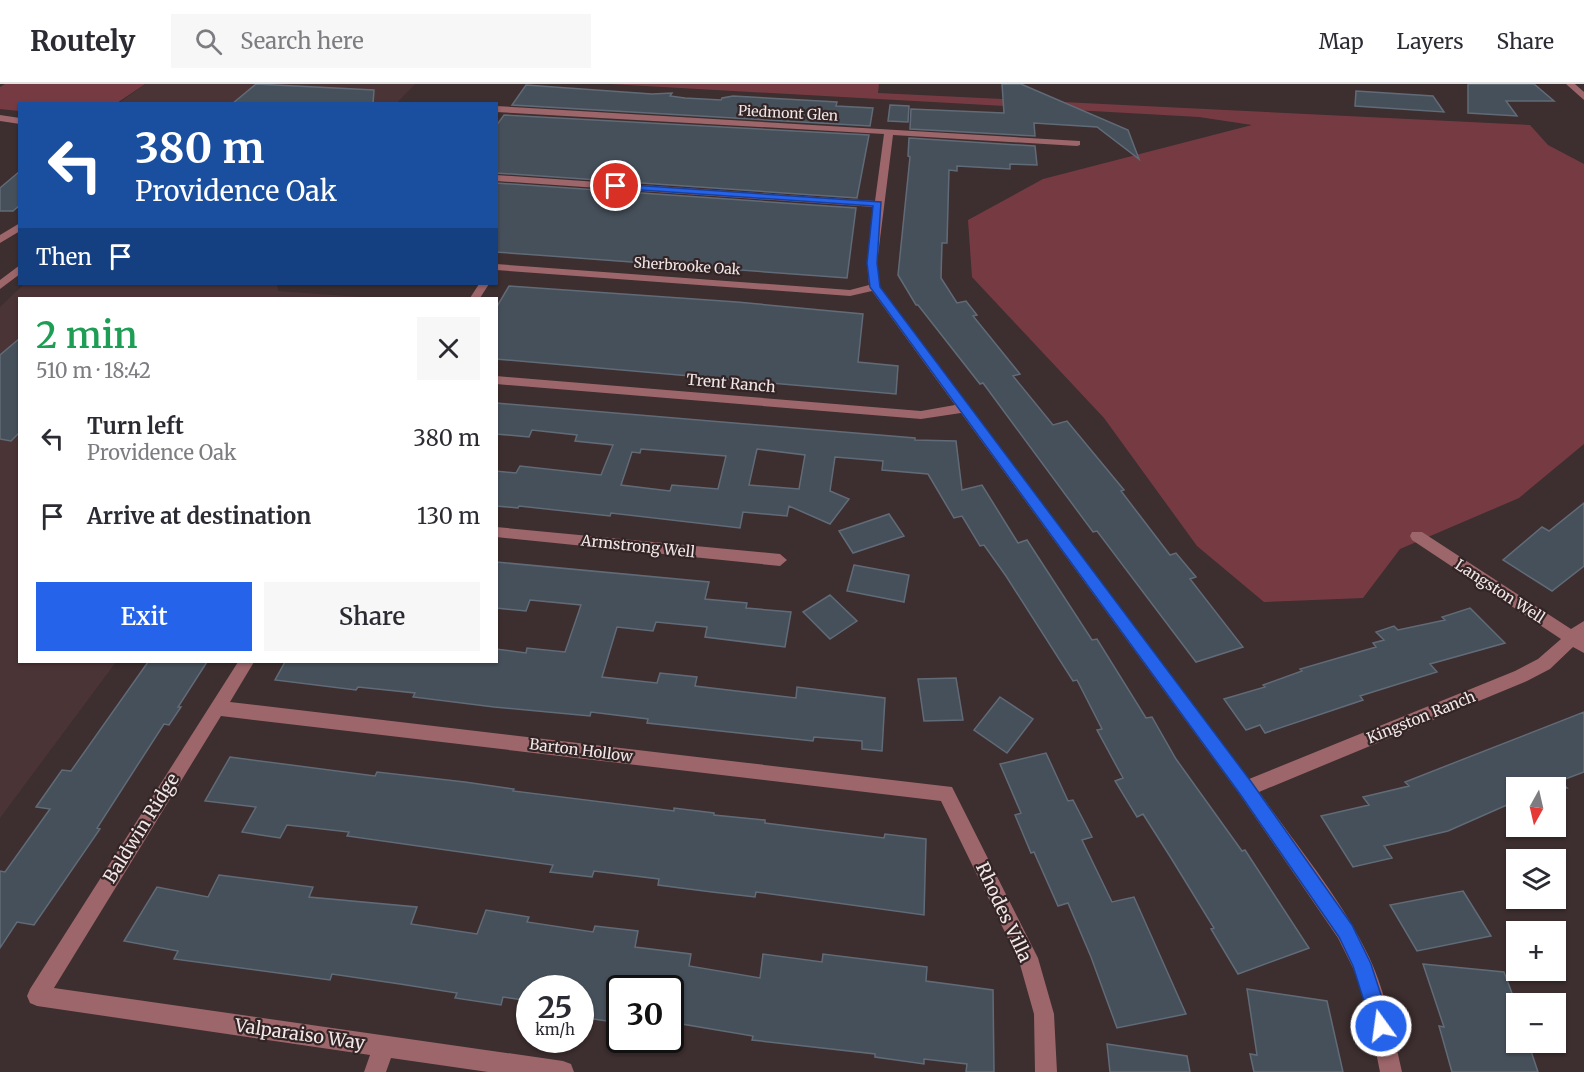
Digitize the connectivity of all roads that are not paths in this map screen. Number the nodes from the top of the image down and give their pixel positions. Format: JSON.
{"nodes":[{"id":1,"x":1570,"y":84,"type":"edge"},
{"id":2,"x":1583,"y":97,"type":"edge"},
{"id":3,"x":498,"y":109,"type":"edge"},
{"id":4,"x":0,"y":118,"type":"edge"},
{"id":5,"x":18,"y":121,"type":"edge"},
{"id":6,"x":889,"y":132,"type":"junction"},
{"id":7,"x":1077,"y":143,"type":"dead end"},
{"id":8,"x":498,"y":178,"type":"edge"},
{"id":9,"x":878,"y":204,"type":"junction"},
{"id":10,"x":18,"y":227,"type":"edge"},
{"id":11,"x":0,"y":240,"type":"edge"},
{"id":12,"x":498,"y":267,"type":"edge"},
{"id":13,"x":18,"y":270,"type":"edge"},
{"id":14,"x":0,"y":286,"type":"edge"},
{"id":15,"x":875,"y":287,"type":"junction"},
{"id":16,"x":498,"y":380,"type":"edge"},
{"id":17,"x":963,"y":408,"type":"junction"},
{"id":18,"x":498,"y":532,"type":"edge"},
{"id":19,"x":1417,"y":536,"type":"dead end"},
{"id":20,"x":780,"y":560,"type":"dead end"},
{"id":21,"x":1580,"y":637,"type":"edge"},
{"id":22,"x":245,"y":663,"type":"edge"},
{"id":23,"x":216,"y":708,"type":"junction"},
{"id":24,"x":1246,"y":789,"type":"junction"},
{"id":25,"x":946,"y":793,"type":"joint"},
{"id":26,"x":37,"y":996,"type":"joint"},
{"id":27,"x":384,"y":1047,"type":"junction"},
{"id":28,"x":375,"y":1072,"type":"edge"},
{"id":29,"x":563,"y":1072,"type":"edge"},
{"id":30,"x":1046,"y":1072,"type":"edge"},
{"id":31,"x":1391,"y":1072,"type":"edge"}],
"edges":[{"from":1,"to":2,"type":"street"},
{"from":3,"to":6,"type":"street","name":"Piedmont Glen"},
{"from":4,"to":5,"type":"street"},
{"from":6,"to":7,"type":"street","name":"Piedmont Glen"},
{"from":6,"to":9,"type":"street"},
{"from":8,"to":9,"type":"street"},
{"from":9,"to":15,"type":"street"},
{"from":10,"to":11,"type":"street"},
{"from":12,"to":15,"type":"street","name":"Sherbrooke Oak"},
{"from":13,"to":14,"type":"street"},
{"from":15,"to":17,"type":"street"},
{"from":16,"to":17,"type":"street","name":"Trent Ranch"},
{"from":17,"to":24,"type":"street"},
{"from":18,"to":20,"type":"street","name":"Armstrong Well"},
{"from":19,"to":21,"type":"street","name":"Langston Well"},
{"from":21,"to":24,"type":"street","name":"Kingston Ranch"},
{"from":22,"to":23,"type":"street","name":"Baldwin Ridge"},
{"from":23,"to":25,"type":"street","name":"Barton Hollow"},
{"from":23,"to":26,"type":"street","name":"Baldwin Ridge"},
{"from":24,"to":31,"type":"street"},
{"from":25,"to":30,"type":"street","name":"Rhodes Villa"},
{"from":26,"to":27,"type":"street","name":"Valparaiso Way"},
{"from":27,"to":28,"type":"street"},
{"from":27,"to":29,"type":"street","name":"Valparaiso Way"}]}
